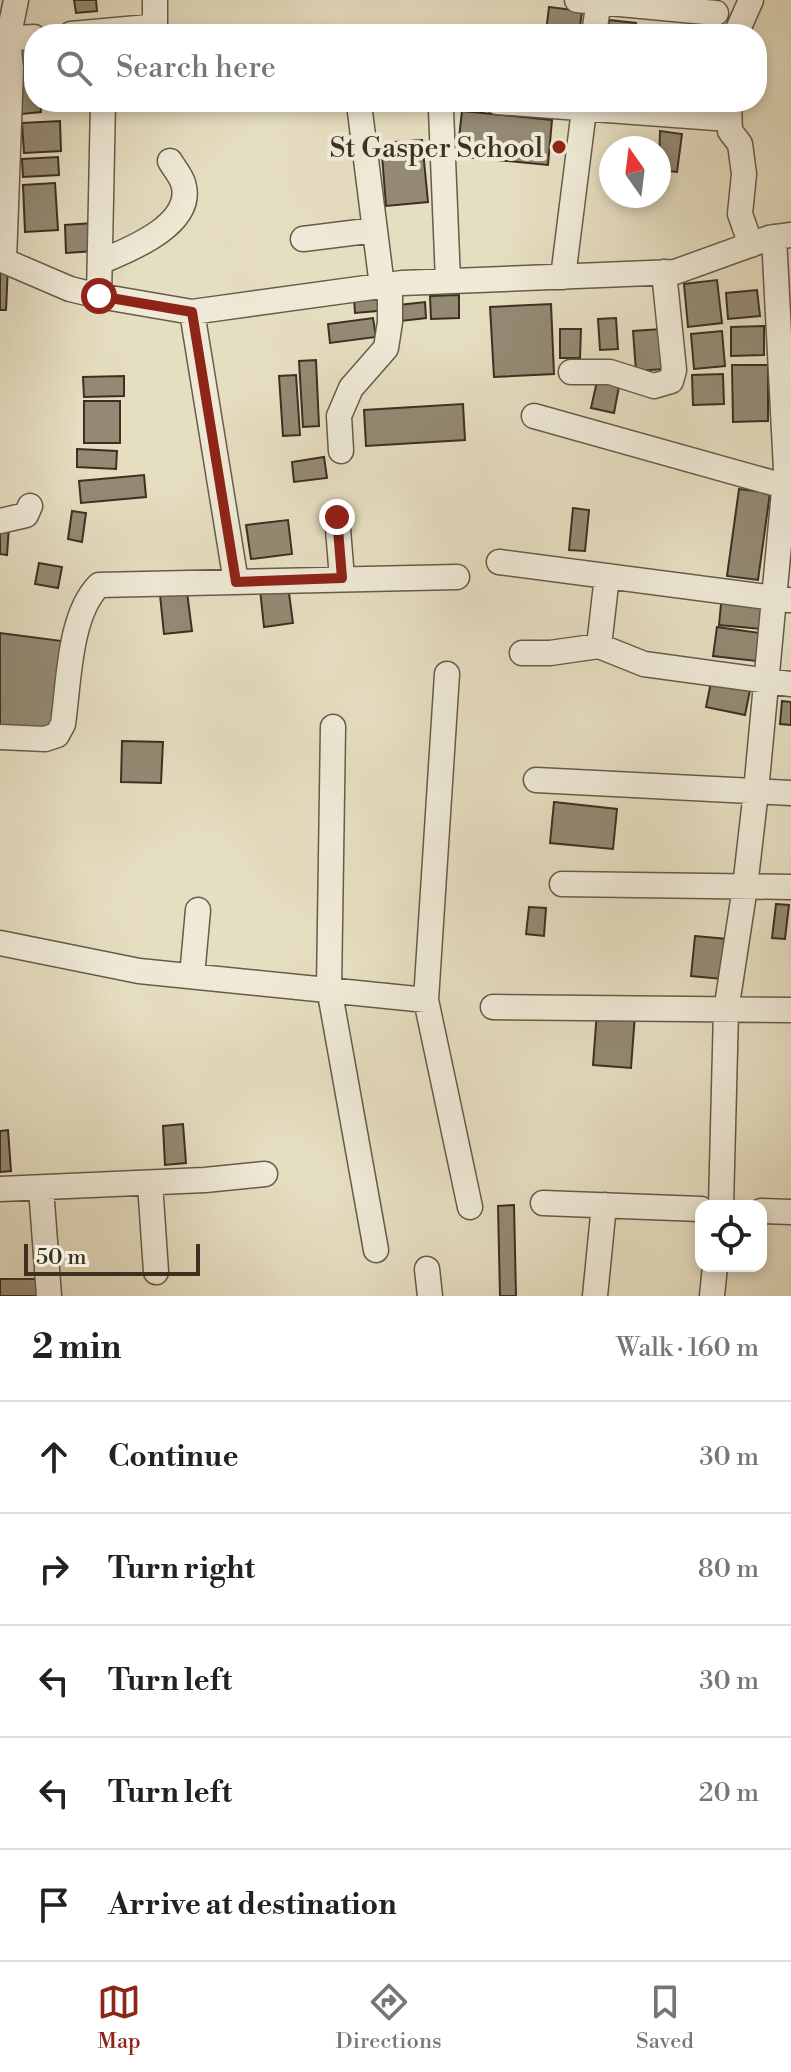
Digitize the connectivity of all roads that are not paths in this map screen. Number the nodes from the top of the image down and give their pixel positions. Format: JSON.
{"nodes":[{"id":1,"x":16,"y":0,"type":"edge"},
{"id":2,"x":155,"y":0,"type":"edge"},
{"id":3,"x":751,"y":0,"type":"edge"},
{"id":4,"x":592,"y":1,"type":"edge"},
{"id":5,"x":716,"y":13,"type":"dead end"},
{"id":6,"x":153,"y":24,"type":"edge"},
{"id":7,"x":593,"y":24,"type":"edge"},
{"id":8,"x":740,"y":24,"type":"edge"},
{"id":9,"x":24,"y":38,"type":"edge"},
{"id":10,"x":4,"y":39,"type":"edge"},
{"id":11,"x":103,"y":112,"type":"edge"},
{"id":12,"x":360,"y":112,"type":"edge"},
{"id":13,"x":441,"y":112,"type":"edge"},
{"id":14,"x":584,"y":112,"type":"edge"},
{"id":15,"x":729,"y":112,"type":"edge"},
{"id":16,"x":170,"y":161,"type":"dead end"},
{"id":17,"x":375,"y":230,"type":"junction"},
{"id":18,"x":303,"y":239,"type":"dead end"},
{"id":19,"x":772,"y":239,"type":"edge"},
{"id":20,"x":2,"y":260,"type":"edge"},
{"id":21,"x":100,"y":262,"type":"junction"},
{"id":22,"x":664,"y":272,"type":"junction"},
{"id":23,"x":563,"y":277,"type":"junction"},
{"id":24,"x":448,"y":281,"type":"junction"},
{"id":25,"x":386,"y":286,"type":"junction"},
{"id":26,"x":99,"y":296,"type":"junction"},
{"id":27,"x":192,"y":312,"type":"junction"},
{"id":28,"x":785,"y":345,"type":"edge"},
{"id":29,"x":571,"y":372,"type":"dead end"},
{"id":30,"x":534,"y":416,"type":"dead end"},
{"id":31,"x":787,"y":427,"type":"edge"},
{"id":32,"x":341,"y":451,"type":"dead end"},
{"id":33,"x":787,"y":488,"type":"edge"},
{"id":34,"x":30,"y":506,"type":"dead end"},
{"id":35,"x":337,"y":517,"type":"dead end"},
{"id":36,"x":0,"y":521,"type":"edge"},
{"id":37,"x":499,"y":562,"type":"dead end"},
{"id":38,"x":607,"y":576,"type":"junction"},
{"id":39,"x":457,"y":577,"type":"dead end"},
{"id":40,"x":342,"y":578,"type":"junction"},
{"id":41,"x":236,"y":582,"type":"junction"},
{"id":42,"x":783,"y":599,"type":"edge"},
{"id":43,"x":599,"y":646,"type":"junction"},
{"id":44,"x":522,"y":653,"type":"dead end"},
{"id":45,"x":447,"y":674,"type":"dead end"},
{"id":46,"x":779,"y":683,"type":"edge"},
{"id":47,"x":333,"y":727,"type":"dead end"},
{"id":48,"x":0,"y":737,"type":"edge"},
{"id":49,"x":536,"y":780,"type":"dead end"},
{"id":50,"x":756,"y":791,"type":"junction"},
{"id":51,"x":791,"y":793,"type":"edge"},
{"id":52,"x":562,"y":884,"type":"dead end"},
{"id":53,"x":745,"y":887,"type":"junction"},
{"id":54,"x":791,"y":887,"type":"edge"},
{"id":55,"x":198,"y":910,"type":"dead end"},
{"id":56,"x":0,"y":943,"type":"edge"},
{"id":57,"x":192,"y":976,"type":"junction"},
{"id":58,"x":329,"y":988,"type":"junction"},
{"id":59,"x":426,"y":1000,"type":"junction"},
{"id":60,"x":493,"y":1007,"type":"dead end"},
{"id":61,"x":791,"y":1010,"type":"edge"},
{"id":62,"x":726,"y":1011,"type":"junction"},
{"id":63,"x":265,"y":1174,"type":"dead end"},
{"id":64,"x":150,"y":1183,"type":"junction"},
{"id":65,"x":41,"y":1188,"type":"junction"},
{"id":66,"x":0,"y":1189,"type":"edge"},
{"id":67,"x":721,"y":1200,"type":"edge"},
{"id":68,"x":543,"y":1203,"type":"dead end"},
{"id":69,"x":604,"y":1205,"type":"junction"},
{"id":70,"x":470,"y":1207,"type":"dead end"},
{"id":71,"x":695,"y":1209,"type":"edge"},
{"id":72,"x":767,"y":1211,"type":"edge"},
{"id":73,"x":791,"y":1212,"type":"edge"},
{"id":74,"x":376,"y":1250,"type":"dead end"},
{"id":75,"x":427,"y":1269,"type":"dead end"},
{"id":76,"x":156,"y":1272,"type":"dead end"},
{"id":77,"x":714,"y":1272,"type":"edge"},
{"id":78,"x":49,"y":1296,"type":"edge"},
{"id":79,"x":430,"y":1296,"type":"edge"},
{"id":80,"x":595,"y":1296,"type":"edge"},
{"id":81,"x":712,"y":1296,"type":"edge"}],
"edges":[{"from":1,"to":10,"type":"street"},
{"from":2,"to":6,"type":"street"},
{"from":3,"to":8,"type":"street"},
{"from":4,"to":5,"type":"street"},
{"from":4,"to":7,"type":"street"},
{"from":9,"to":10,"type":"street"},
{"from":10,"to":20,"type":"street"},
{"from":11,"to":21,"type":"street"},
{"from":12,"to":17,"type":"street"},
{"from":13,"to":24,"type":"street"},
{"from":14,"to":23,"type":"street"},
{"from":15,"to":19,"type":"street"},
{"from":16,"to":21,"type":"street"},
{"from":17,"to":18,"type":"street"},
{"from":17,"to":25,"type":"street"},
{"from":19,"to":22,"type":"street"},
{"from":19,"to":28,"type":"street"},
{"from":20,"to":26,"type":"street"},
{"from":21,"to":26,"type":"street"},
{"from":22,"to":23,"type":"street"},
{"from":22,"to":29,"type":"street"},
{"from":23,"to":24,"type":"street"},
{"from":24,"to":25,"type":"street"},
{"from":25,"to":27,"type":"street"},
{"from":25,"to":32,"type":"street"},
{"from":26,"to":27,"type":"street"},
{"from":27,"to":41,"type":"street"},
{"from":28,"to":31,"type":"street"},
{"from":30,"to":33,"type":"street"},
{"from":31,"to":33,"type":"street"},
{"from":33,"to":42,"type":"street"},
{"from":34,"to":36,"type":"street"},
{"from":35,"to":40,"type":"street"},
{"from":37,"to":38,"type":"street"},
{"from":38,"to":42,"type":"street"},
{"from":38,"to":43,"type":"street"},
{"from":39,"to":40,"type":"street"},
{"from":40,"to":41,"type":"street"},
{"from":41,"to":48,"type":"street"},
{"from":42,"to":46,"type":"street"},
{"from":43,"to":44,"type":"street"},
{"from":43,"to":46,"type":"street"},
{"from":45,"to":59,"type":"street"},
{"from":46,"to":50,"type":"street"},
{"from":47,"to":58,"type":"street"},
{"from":49,"to":50,"type":"street"},
{"from":50,"to":51,"type":"street"},
{"from":50,"to":53,"type":"street"},
{"from":52,"to":53,"type":"street"},
{"from":53,"to":54,"type":"street"},
{"from":53,"to":62,"type":"street"},
{"from":55,"to":57,"type":"street"},
{"from":56,"to":57,"type":"street"},
{"from":57,"to":58,"type":"street"},
{"from":58,"to":59,"type":"street"},
{"from":58,"to":74,"type":"street"},
{"from":59,"to":70,"type":"street"},
{"from":60,"to":62,"type":"street"},
{"from":61,"to":62,"type":"street"},
{"from":62,"to":67,"type":"street"},
{"from":63,"to":64,"type":"street"},
{"from":64,"to":65,"type":"street"},
{"from":64,"to":76,"type":"street"},
{"from":65,"to":66,"type":"street"},
{"from":65,"to":78,"type":"street"},
{"from":68,"to":69,"type":"street"},
{"from":69,"to":71,"type":"street"},
{"from":69,"to":80,"type":"street"},
{"from":72,"to":73,"type":"street"},
{"from":75,"to":79,"type":"street"},
{"from":77,"to":81,"type":"street"}]}
